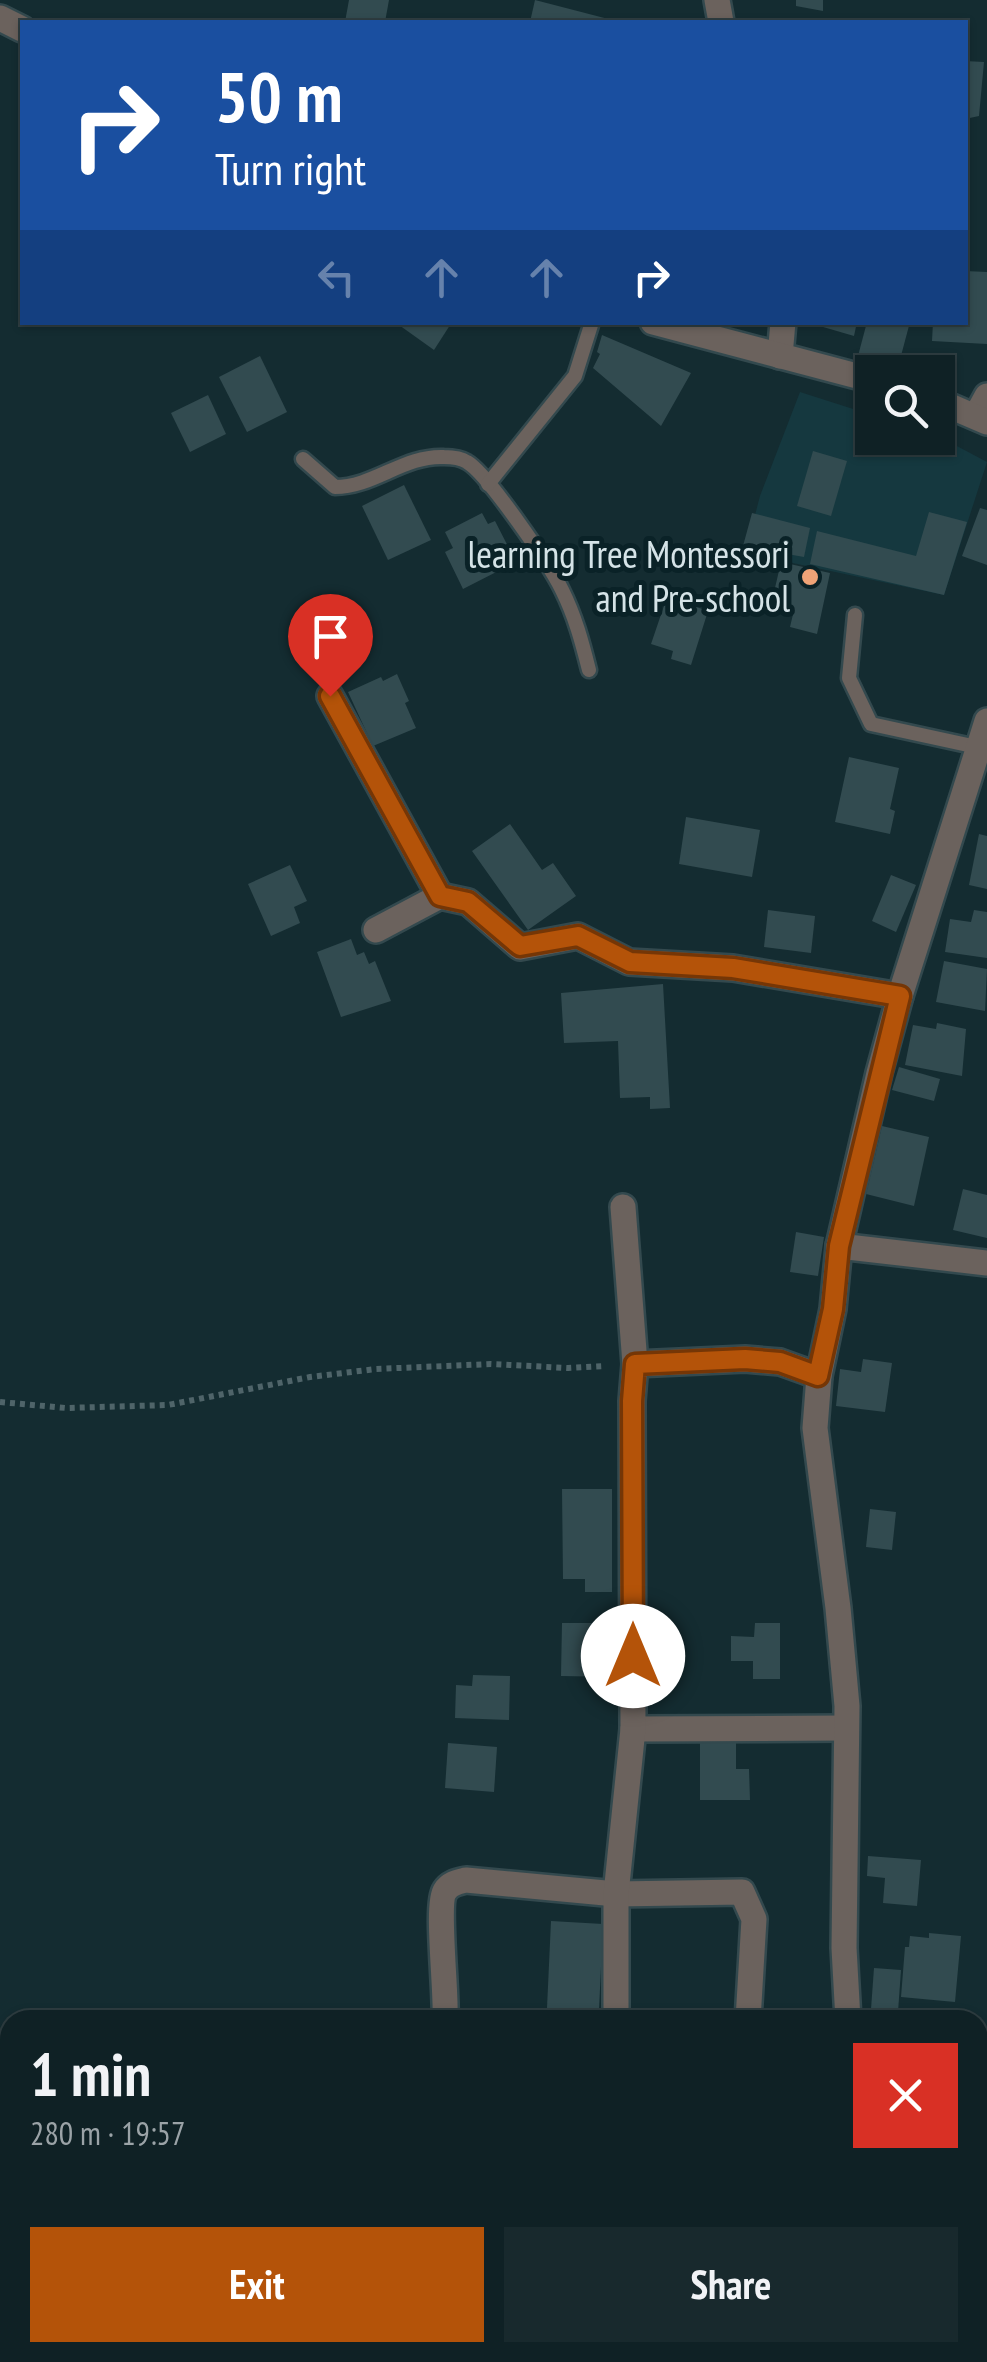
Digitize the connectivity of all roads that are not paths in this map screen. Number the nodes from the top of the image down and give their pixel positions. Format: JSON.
{"nodes":[{"id":1,"x":591,"y":325,"type":"edge"},
{"id":2,"x":664,"y":325,"type":"edge"},
{"id":3,"x":783,"y":325,"type":"edge"},
{"id":4,"x":780,"y":356,"type":"junction"},
{"id":5,"x":855,"y":376,"type":"edge"},
{"id":6,"x":955,"y":405,"type":"edge"},
{"id":7,"x":983,"y":411,"type":"edge"},
{"id":8,"x":303,"y":459,"type":"dead end"},
{"id":9,"x":488,"y":484,"type":"junction"},
{"id":10,"x":855,"y":615,"type":"dead end"},
{"id":11,"x":589,"y":670,"type":"dead end"},
{"id":12,"x":330,"y":696,"type":"dead end"},
{"id":13,"x":987,"y":721,"type":"edge"},
{"id":14,"x":977,"y":747,"type":"junction"},
{"id":15,"x":440,"y":896,"type":"junction"},
{"id":16,"x":376,"y":930,"type":"dead end"},
{"id":17,"x":900,"y":996,"type":"junction"},
{"id":18,"x":624,"y":1207,"type":"dead end"},
{"id":19,"x":839,"y":1246,"type":"junction"},
{"id":20,"x":987,"y":1263,"type":"edge"},
{"id":21,"x":635,"y":1364,"type":"junction"},
{"id":22,"x":818,"y":1376,"type":"junction"},
{"id":23,"x":846,"y":1728,"type":"junction"},
{"id":24,"x":633,"y":1729,"type":"junction"},
{"id":25,"x":616,"y":1894,"type":"junction"},
{"id":26,"x":445,"y":2010,"type":"edge"},
{"id":27,"x":616,"y":2010,"type":"edge"},
{"id":28,"x":749,"y":2010,"type":"edge"},
{"id":29,"x":847,"y":2010,"type":"edge"}],
"edges":[{"from":1,"to":9,"type":"lane"},
{"from":2,"to":4,"type":"street"},
{"from":3,"to":4,"type":"street"},
{"from":4,"to":5,"type":"street"},
{"from":6,"to":7,"type":"street"},
{"from":8,"to":9,"type":"lane"},
{"from":9,"to":11,"type":"lane"},
{"from":10,"to":14,"type":"lane"},
{"from":12,"to":15,"type":"street"},
{"from":13,"to":14,"type":"street"},
{"from":14,"to":17,"type":"street"},
{"from":15,"to":16,"type":"street"},
{"from":15,"to":17,"type":"street"},
{"from":17,"to":19,"type":"street"},
{"from":18,"to":21,"type":"street"},
{"from":19,"to":20,"type":"street"},
{"from":19,"to":22,"type":"street"},
{"from":21,"to":22,"type":"street"},
{"from":21,"to":24,"type":"street"},
{"from":22,"to":23,"type":"street"},
{"from":23,"to":24,"type":"street"},
{"from":23,"to":29,"type":"street"},
{"from":24,"to":25,"type":"street"},
{"from":25,"to":26,"type":"street"},
{"from":25,"to":27,"type":"street"},
{"from":25,"to":28,"type":"street"}]}
